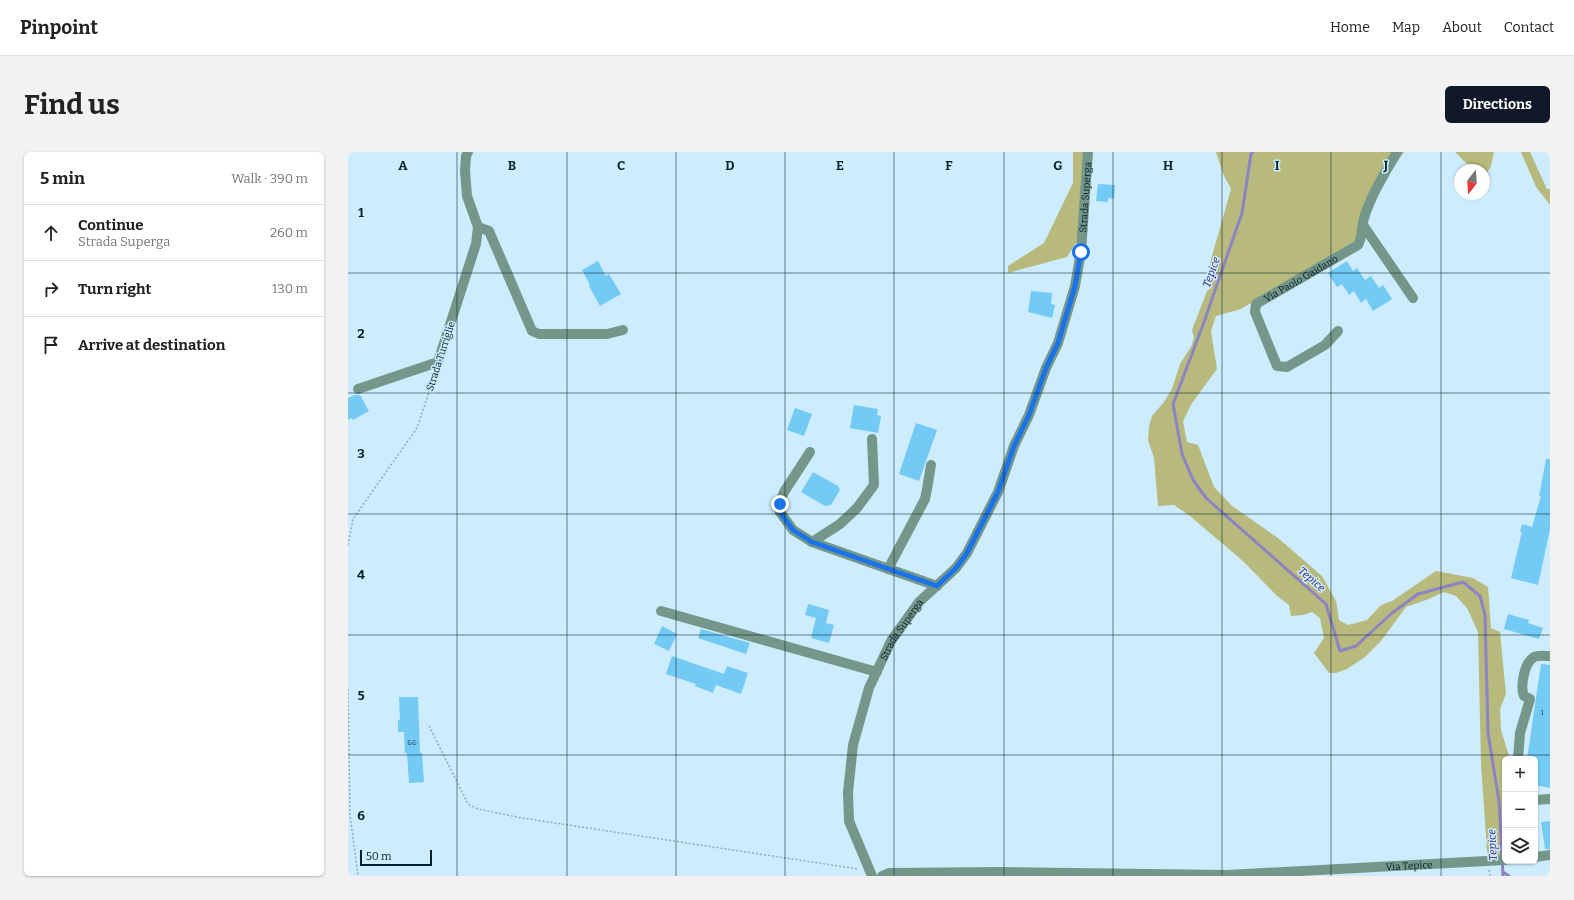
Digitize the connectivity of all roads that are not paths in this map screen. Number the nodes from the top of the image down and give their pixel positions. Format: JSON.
{"nodes":[{"id":1,"x":468,"y":152,"type":"edge"},
{"id":2,"x":1088,"y":152,"type":"edge"},
{"id":3,"x":1397,"y":152,"type":"edge"},
{"id":4,"x":1363,"y":225,"type":"junction"},
{"id":5,"x":478,"y":227,"type":"junction"},
{"id":6,"x":1413,"y":298,"type":"dead end"},
{"id":7,"x":623,"y":330,"type":"dead end"},
{"id":8,"x":1338,"y":330,"type":"dead end"},
{"id":9,"x":358,"y":389,"type":"dead end"},
{"id":10,"x":872,"y":439,"type":"dead end"},
{"id":11,"x":810,"y":452,"type":"dead end"},
{"id":12,"x":930,"y":465,"type":"dead end"},
{"id":13,"x":812,"y":542,"type":"junction"},
{"id":14,"x":888,"y":569,"type":"junction"},
{"id":15,"x":937,"y":586,"type":"junction"},
{"id":16,"x":661,"y":611,"type":"dead end"},
{"id":17,"x":1550,"y":656,"type":"edge"},
{"id":18,"x":877,"y":672,"type":"junction"},
{"id":19,"x":1518,"y":756,"type":"edge"},
{"id":20,"x":1550,"y":799,"type":"edge"},
{"id":21,"x":1538,"y":800,"type":"edge"},
{"id":22,"x":1550,"y":855,"type":"edge"},
{"id":23,"x":1538,"y":857,"type":"edge"},
{"id":24,"x":1502,"y":860,"type":"edge"},
{"id":25,"x":871,"y":874,"type":"edge"},
{"id":26,"x":1023,"y":874,"type":"edge"},
{"id":27,"x":1226,"y":875,"type":"edge"},
{"id":28,"x":882,"y":876,"type":"edge"}],
"edges":[{"from":1,"to":5,"type":"street","name":"Strada Turriglie"},
{"from":2,"to":15,"type":"street","name":"Strada Superga"},
{"from":3,"to":4,"type":"street","name":"Via Paolo Gaidano"},
{"from":4,"to":6,"type":"street"},
{"from":4,"to":8,"type":"street","name":"Via Paolo Gaidano"},
{"from":5,"to":7,"type":"street"},
{"from":5,"to":9,"type":"street","name":"Strada Turriglie"},
{"from":10,"to":13,"type":"street"},
{"from":11,"to":13,"type":"street"},
{"from":12,"to":14,"type":"street"},
{"from":13,"to":14,"type":"street"},
{"from":14,"to":15,"type":"street"},
{"from":15,"to":18,"type":"street","name":"Strada Superga"},
{"from":16,"to":18,"type":"street"},
{"from":17,"to":19,"type":"street"},
{"from":18,"to":25,"type":"street","name":"Strada Superga"},
{"from":20,"to":21,"type":"street"},
{"from":22,"to":23,"type":"street"},
{"from":24,"to":27,"type":"street","name":"Via Tepice"},
{"from":26,"to":27,"type":"street","name":"Via Tepice"},
{"from":26,"to":28,"type":"street","name":"Via Tepice"}]}
